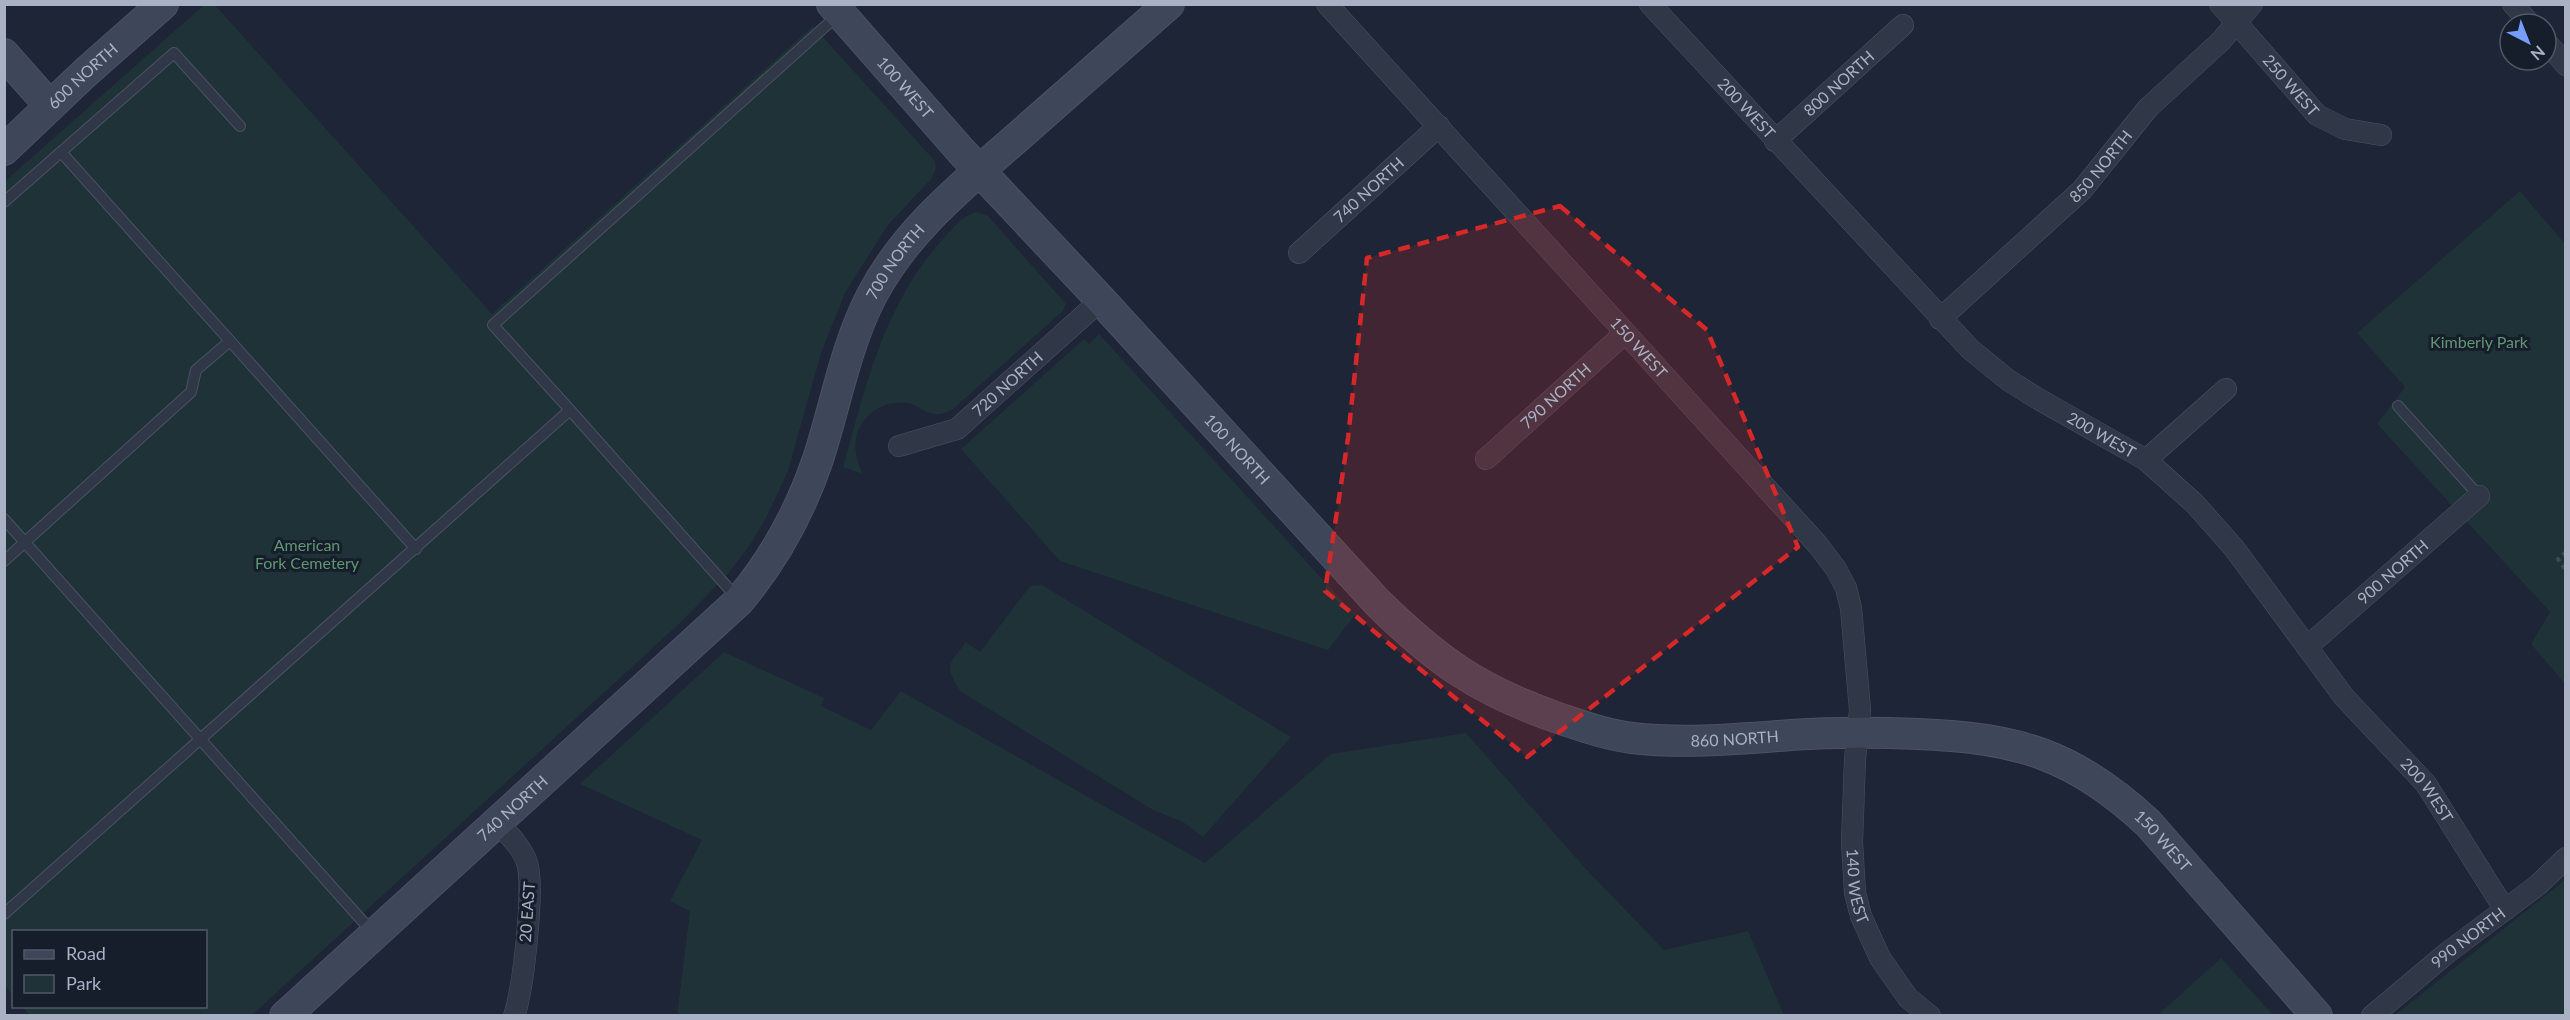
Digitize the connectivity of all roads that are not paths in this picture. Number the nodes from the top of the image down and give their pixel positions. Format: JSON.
{"nodes":[{"id":1,"x":163,"y":4,"type":"edge"},
{"id":2,"x":1169,"y":4,"type":"edge"},
{"id":3,"x":1327,"y":4,"type":"edge"},
{"id":4,"x":1650,"y":4,"type":"edge"},
{"id":5,"x":2220,"y":4,"type":"edge"},
{"id":6,"x":2252,"y":4,"type":"edge"},
{"id":7,"x":836,"y":9,"type":"edge"},
{"id":8,"x":2236,"y":23,"type":"junction"},
{"id":9,"x":1903,"y":25,"type":"dead end"},
{"id":10,"x":4,"y":54,"type":"edge"},
{"id":11,"x":50,"y":106,"type":"junction"},
{"id":12,"x":240,"y":126,"type":"dead end"},
{"id":13,"x":1439,"y":126,"type":"junction"},
{"id":14,"x":2381,"y":135,"type":"dead end"},
{"id":15,"x":1775,"y":141,"type":"junction"},
{"id":16,"x":4,"y":150,"type":"edge"},
{"id":17,"x":61,"y":152,"type":"junction"},
{"id":18,"x":979,"y":170,"type":"junction"},
{"id":19,"x":4,"y":202,"type":"edge"},
{"id":20,"x":1299,"y":253,"type":"dead end"},
{"id":21,"x":1101,"y":300,"type":"junction"},
{"id":22,"x":1940,"y":319,"type":"junction"},
{"id":23,"x":1625,"y":333,"type":"junction"},
{"id":24,"x":230,"y":341,"type":"junction"},
{"id":25,"x":2226,"y":389,"type":"dead end"},
{"id":26,"x":2398,"y":406,"type":"dead end"},
{"id":27,"x":570,"y":410,"type":"junction"},
{"id":28,"x":899,"y":446,"type":"dead end"},
{"id":29,"x":1486,"y":459,"type":"dead end"},
{"id":30,"x":2146,"y":460,"type":"junction"},
{"id":31,"x":2482,"y":499,"type":"joint"},
{"id":32,"x":4,"y":519,"type":"edge"},
{"id":33,"x":25,"y":542,"type":"junction"},
{"id":34,"x":416,"y":549,"type":"junction"},
{"id":35,"x":4,"y":561,"type":"edge"},
{"id":36,"x":739,"y":600,"type":"junction"},
{"id":37,"x":2307,"y":647,"type":"junction"},
{"id":38,"x":1514,"y":703,"type":"joint"},
{"id":39,"x":1857,"y":732,"type":"junction"},
{"id":40,"x":1962,"y":736,"type":"joint"},
{"id":41,"x":200,"y":740,"type":"junction"},
{"id":42,"x":496,"y":822,"type":"junction"},
{"id":43,"x":2565,"y":858,"type":"edge"},
{"id":44,"x":2505,"y":910,"type":"junction"},
{"id":45,"x":4,"y":914,"type":"edge"},
{"id":46,"x":375,"y":934,"type":"junction"},
{"id":47,"x":514,"y":1014,"type":"edge"},
{"id":48,"x":285,"y":1016,"type":"edge"},
{"id":49,"x":1930,"y":1016,"type":"edge"},
{"id":50,"x":2317,"y":1016,"type":"edge"},
{"id":51,"x":2372,"y":1016,"type":"edge"}],
"edges":[{"from":1,"to":11,"type":"street","name":"600 NORTH"},
{"from":2,"to":18,"type":"street","name":"700 NORTH"},
{"from":3,"to":13,"type":"street","name":"150 WEST"},
{"from":4,"to":15,"type":"street","name":"200 WEST"},
{"from":5,"to":8,"type":"street","name":"250 WEST"},
{"from":6,"to":8,"type":"street","name":"850 NORTH"},
{"from":7,"to":18,"type":"street","name":"100 WEST"},
{"from":7,"to":27,"type":"lane"},
{"from":8,"to":14,"type":"street","name":"250 WEST"},
{"from":8,"to":22,"type":"street","name":"850 NORTH"},
{"from":9,"to":15,"type":"street","name":"800 NORTH"},
{"from":10,"to":11,"type":"street"},
{"from":11,"to":16,"type":"street","name":"600 NORTH"},
{"from":12,"to":17,"type":"lane"},
{"from":13,"to":20,"type":"street","name":"740 NORTH"},
{"from":13,"to":23,"type":"street","name":"150 WEST"},
{"from":15,"to":22,"type":"street","name":"200 WEST"},
{"from":17,"to":19,"type":"lane"},
{"from":17,"to":24,"type":"lane"},
{"from":18,"to":21,"type":"street","name":"100 NORTH"},
{"from":18,"to":36,"type":"street","name":"700 NORTH"},
{"from":21,"to":28,"type":"street","name":"720 NORTH"},
{"from":21,"to":38,"type":"street","name":"100 NORTH"},
{"from":22,"to":30,"type":"street","name":"200 WEST"},
{"from":23,"to":29,"type":"street","name":"790 NORTH"},
{"from":23,"to":39,"type":"street","name":"150 WEST"},
{"from":24,"to":33,"type":"lane"},
{"from":24,"to":34,"type":"lane"},
{"from":25,"to":30,"type":"street"},
{"from":26,"to":31,"type":"lane"},
{"from":27,"to":34,"type":"lane"},
{"from":27,"to":36,"type":"lane"},
{"from":30,"to":37,"type":"street","name":"200 WEST"},
{"from":31,"to":37,"type":"street","name":"900 NORTH"},
{"from":32,"to":33,"type":"lane"},
{"from":33,"to":35,"type":"lane"},
{"from":33,"to":41,"type":"lane"},
{"from":34,"to":41,"type":"lane"},
{"from":36,"to":42,"type":"street","name":"740 NORTH"},
{"from":37,"to":44,"type":"street","name":"200 WEST"},
{"from":38,"to":39,"type":"street","name":"860 NORTH"},
{"from":39,"to":40,"type":"street","name":"860 NORTH"},
{"from":39,"to":49,"type":"street","name":"140 WEST"},
{"from":40,"to":50,"type":"street","name":"150 WEST"},
{"from":41,"to":45,"type":"lane"},
{"from":41,"to":46,"type":"lane"},
{"from":42,"to":46,"type":"street","name":"740 NORTH"},
{"from":42,"to":47,"type":"street","name":"20 EAST"},
{"from":43,"to":44,"type":"street","name":"990 NORTH"},
{"from":44,"to":51,"type":"street","name":"990 NORTH"},
{"from":46,"to":48,"type":"street","name":"740 NORTH"}]}
